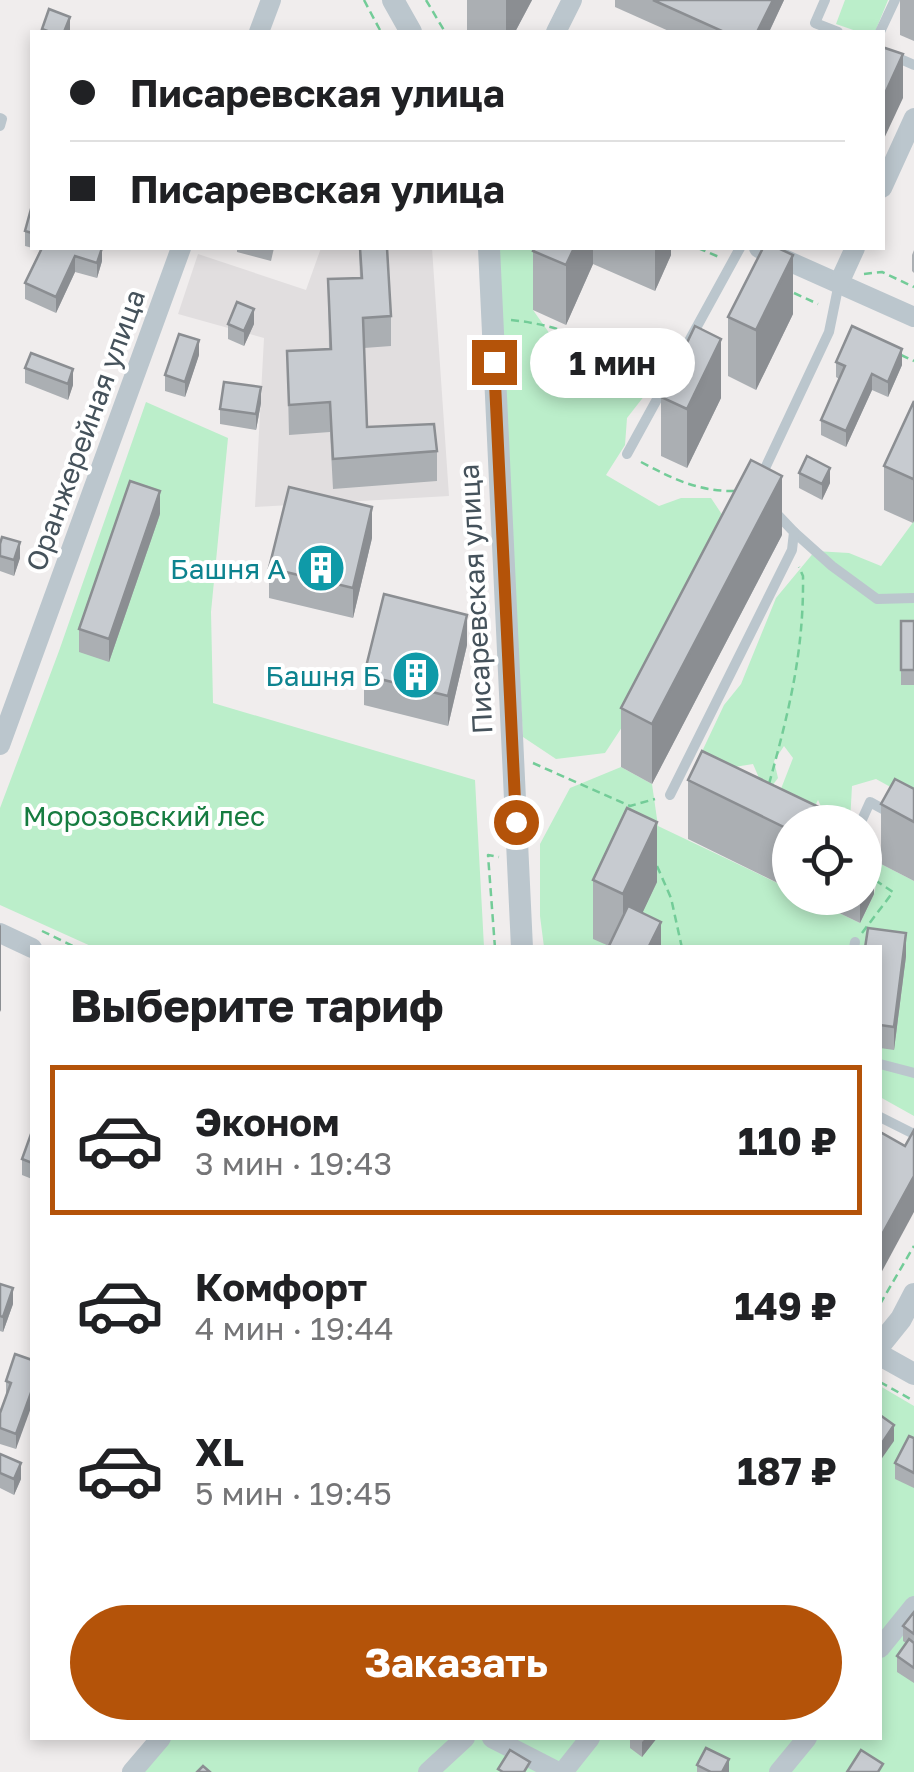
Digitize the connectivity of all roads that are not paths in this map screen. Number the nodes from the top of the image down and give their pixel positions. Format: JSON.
{"nodes":[{"id":1,"x":271,"y":0,"type":"edge"},
{"id":2,"x":393,"y":0,"type":"edge"},
{"id":3,"x":572,"y":0,"type":"edge"},
{"id":4,"x":824,"y":0,"type":"edge"},
{"id":5,"x":895,"y":0,"type":"edge"},
{"id":6,"x":261,"y":30,"type":"edge"},
{"id":7,"x":410,"y":30,"type":"edge"},
{"id":8,"x":557,"y":30,"type":"edge"},
{"id":9,"x":833,"y":30,"type":"edge"},
{"id":10,"x":881,"y":30,"type":"edge"},
{"id":11,"x":885,"y":52,"type":"edge"},
{"id":12,"x":914,"y":65,"type":"edge"},
{"id":13,"x":914,"y":118,"type":"edge"},
{"id":14,"x":885,"y":181,"type":"edge"},
{"id":15,"x":180,"y":250,"type":"edge"},
{"id":16,"x":488,"y":250,"type":"edge"},
{"id":17,"x":739,"y":250,"type":"edge"},
{"id":18,"x":769,"y":250,"type":"edge"},
{"id":19,"x":854,"y":250,"type":"edge"},
{"id":20,"x":839,"y":283,"type":"junction"},
{"id":21,"x":914,"y":317,"type":"edge"},
{"id":22,"x":627,"y":454,"type":"road end"},
{"id":23,"x":754,"y":490,"type":"edge"},
{"id":24,"x":768,"y":504,"type":"edge"},
{"id":25,"x":794,"y":532,"type":"junction"},
{"id":26,"x":914,"y":598,"type":"edge"},
{"id":27,"x":0,"y":745,"type":"edge"},
{"id":28,"x":684,"y":765,"type":"junction"},
{"id":29,"x":700,"y":773,"type":"edge"},
{"id":30,"x":670,"y":795,"type":"road end"},
{"id":31,"x":882,"y":809,"type":"edge"},
{"id":32,"x":914,"y":826,"type":"edge"},
{"id":33,"x":0,"y":933,"type":"edge"},
{"id":34,"x":522,"y":945,"type":"edge"},
{"id":35,"x":30,"y":947,"type":"edge"},
{"id":36,"x":882,"y":1065,"type":"edge"},
{"id":37,"x":914,"y":1073,"type":"edge"},
{"id":38,"x":882,"y":1117,"type":"edge"},
{"id":39,"x":914,"y":1134,"type":"edge"},
{"id":40,"x":914,"y":1294,"type":"edge"},
{"id":41,"x":882,"y":1343,"type":"edge"},
{"id":42,"x":882,"y":1355,"type":"edge"},
{"id":43,"x":914,"y":1374,"type":"edge"},
{"id":44,"x":914,"y":1606,"type":"edge"},
{"id":45,"x":882,"y":1646,"type":"edge"},
{"id":46,"x":159,"y":1740,"type":"edge"},
{"id":47,"x":463,"y":1740,"type":"edge"},
{"id":48,"x":496,"y":1740,"type":"edge"},
{"id":49,"x":588,"y":1740,"type":"edge"},
{"id":50,"x":805,"y":1740,"type":"edge"},
{"id":51,"x":132,"y":1772,"type":"edge"},
{"id":52,"x":428,"y":1772,"type":"edge"},
{"id":53,"x":561,"y":1772,"type":"edge"},
{"id":54,"x":779,"y":1772,"type":"edge"}],
"edges":[{"from":1,"to":6,"type":"street"},
{"from":2,"to":7,"type":"street"},
{"from":3,"to":8,"type":"street"},
{"from":4,"to":9,"type":"lane"},
{"from":5,"to":10,"type":"lane"},
{"from":11,"to":12,"type":"lane"},
{"from":13,"to":14,"type":"street"},
{"from":15,"to":27,"type":"street","name":"Оранжерейная улица"},
{"from":16,"to":34,"type":"street","name":"Писаревская улица"},
{"from":17,"to":22,"type":"lane"},
{"from":18,"to":20,"type":"street"},
{"from":19,"to":20,"type":"street"},
{"from":20,"to":21,"type":"street"},
{"from":20,"to":23,"type":"lane"},
{"from":24,"to":25,"type":"lane"},
{"from":25,"to":26,"type":"lane"},
{"from":25,"to":28,"type":"lane"},
{"from":28,"to":29,"type":"lane"},
{"from":28,"to":30,"type":"lane"},
{"from":31,"to":32,"type":"lane"},
{"from":33,"to":35,"type":"street"},
{"from":36,"to":37,"type":"lane"},
{"from":38,"to":39,"type":"lane"},
{"from":40,"to":41,"type":"street"},
{"from":42,"to":43,"type":"street"},
{"from":44,"to":45,"type":"street"},
{"from":46,"to":51,"type":"street"},
{"from":47,"to":52,"type":"street"},
{"from":48,"to":53,"type":"street"},
{"from":49,"to":53,"type":"street"},
{"from":50,"to":54,"type":"street"}]}
